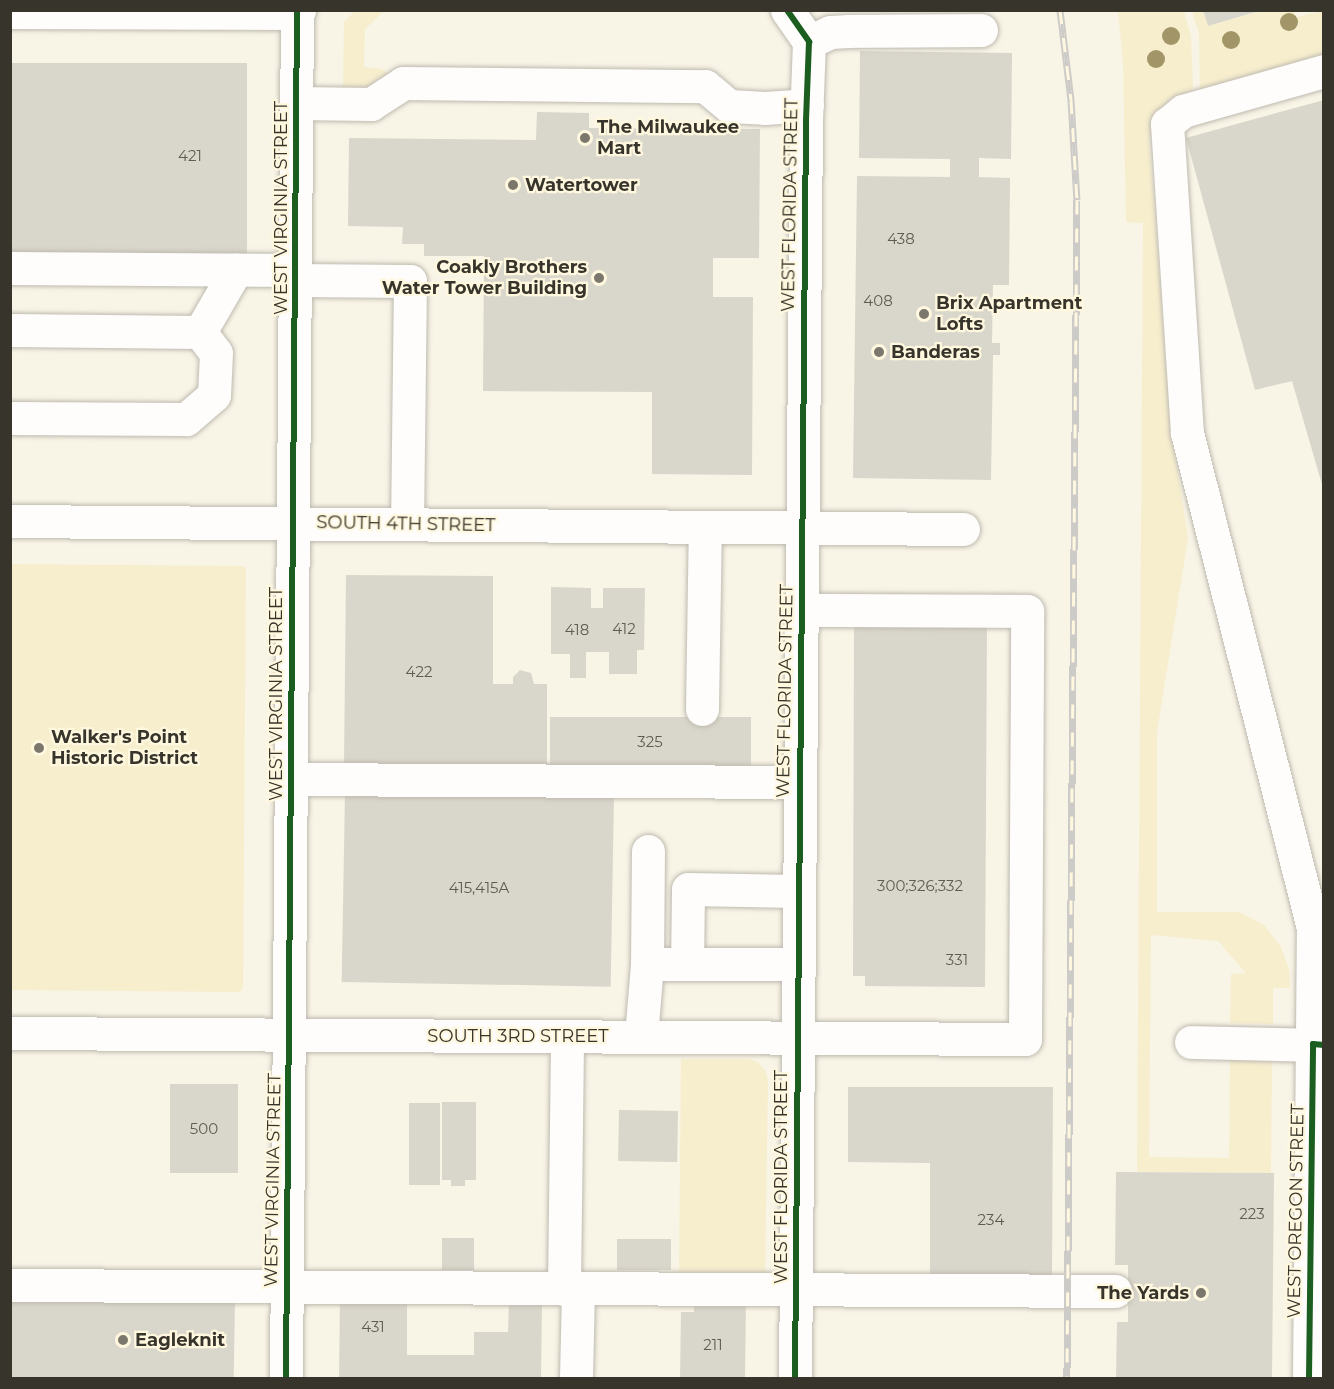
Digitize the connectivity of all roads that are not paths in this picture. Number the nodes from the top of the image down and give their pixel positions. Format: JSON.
{"nodes":[{"id":1,"x":787,"y":10,"type":"edge"},
{"id":2,"x":94,"y":11,"type":"edge"},
{"id":3,"x":298,"y":11,"type":"edge"},
{"id":4,"x":10,"y":12,"type":"edge"},
{"id":5,"x":981,"y":30,"type":"dead end"},
{"id":6,"x":809,"y":42,"type":"junction"},
{"id":7,"x":1323,"y":71,"type":"edge"},
{"id":8,"x":296,"y":103,"type":"junction"},
{"id":9,"x":807,"y":105,"type":"junction"},
{"id":10,"x":10,"y":268,"type":"edge"},
{"id":11,"x":236,"y":270,"type":"junction"},
{"id":12,"x":295,"y":275,"type":"junction"},
{"id":13,"x":10,"y":330,"type":"edge"},
{"id":14,"x":200,"y":332,"type":"junction"},
{"id":15,"x":10,"y":417,"type":"edge"},
{"id":16,"x":10,"y":521,"type":"edge"},
{"id":17,"x":293,"y":523,"type":"junction"},
{"id":18,"x":407,"y":524,"type":"junction"},
{"id":19,"x":705,"y":528,"type":"junction"},
{"id":20,"x":802,"y":529,"type":"junction"},
{"id":21,"x":963,"y":529,"type":"dead end"},
{"id":22,"x":802,"y":610,"type":"junction"},
{"id":23,"x":702,"y":709,"type":"dead end"},
{"id":24,"x":291,"y":779,"type":"junction"},
{"id":25,"x":799,"y":782,"type":"junction"},
{"id":26,"x":648,"y":851,"type":"dead end"},
{"id":27,"x":798,"y":891,"type":"junction"},
{"id":28,"x":647,"y":964,"type":"junction"},
{"id":29,"x":687,"y":964,"type":"junction"},
{"id":30,"x":798,"y":964,"type":"junction"},
{"id":31,"x":10,"y":1033,"type":"edge"},
{"id":32,"x":289,"y":1035,"type":"junction"},
{"id":33,"x":567,"y":1036,"type":"junction"},
{"id":34,"x":641,"y":1036,"type":"junction"},
{"id":35,"x":797,"y":1038,"type":"junction"},
{"id":36,"x":1191,"y":1042,"type":"dead end"},
{"id":37,"x":1318,"y":1044,"type":"edge"},
{"id":38,"x":10,"y":1285,"type":"edge"},
{"id":39,"x":287,"y":1287,"type":"junction"},
{"id":40,"x":571,"y":1289,"type":"junction"},
{"id":41,"x":796,"y":1291,"type":"junction"},
{"id":42,"x":1115,"y":1291,"type":"dead end"},
{"id":43,"x":1317,"y":1292,"type":"edge"},
{"id":44,"x":286,"y":1378,"type":"edge"},
{"id":45,"x":576,"y":1378,"type":"edge"},
{"id":46,"x":795,"y":1378,"type":"edge"},
{"id":47,"x":1309,"y":1378,"type":"edge"}],
"edges":[{"from":1,"to":6,"type":"street"},
{"from":2,"to":3,"type":"street"},
{"from":2,"to":4,"type":"street"},
{"from":3,"to":8,"type":"street","name":"WEST VIRGINIA STREET"},
{"from":5,"to":6,"type":"street"},
{"from":6,"to":9,"type":"street","name":"WEST FLORIDA STREET"},
{"from":7,"to":37,"type":"street","name":"WEST OREGON STREET"},
{"from":8,"to":9,"type":"street"},
{"from":8,"to":12,"type":"street","name":"WEST VIRGINIA STREET"},
{"from":9,"to":20,"type":"street","name":"WEST FLORIDA STREET"},
{"from":10,"to":11,"type":"street"},
{"from":11,"to":12,"type":"street"},
{"from":11,"to":14,"type":"street"},
{"from":12,"to":17,"type":"street","name":"WEST VIRGINIA STREET"},
{"from":12,"to":18,"type":"street"},
{"from":13,"to":14,"type":"street"},
{"from":14,"to":15,"type":"street"},
{"from":16,"to":17,"type":"street","name":"SOUTH 4TH STREET"},
{"from":17,"to":18,"type":"street","name":"SOUTH 4TH STREET"},
{"from":17,"to":24,"type":"street","name":"WEST VIRGINIA STREET"},
{"from":18,"to":19,"type":"street","name":"SOUTH 4TH STREET"},
{"from":19,"to":20,"type":"street","name":"SOUTH 4TH STREET"},
{"from":19,"to":23,"type":"street"},
{"from":20,"to":21,"type":"street","name":"SOUTH 4TH STREET"},
{"from":20,"to":22,"type":"street","name":"WEST FLORIDA STREET"},
{"from":22,"to":25,"type":"street","name":"WEST FLORIDA STREET"},
{"from":22,"to":35,"type":"street","name":"SOUTH 3RD STREET"},
{"from":24,"to":25,"type":"street"},
{"from":24,"to":32,"type":"street","name":"WEST VIRGINIA STREET"},
{"from":25,"to":27,"type":"street","name":"WEST FLORIDA STREET"},
{"from":26,"to":28,"type":"street"},
{"from":27,"to":29,"type":"street"},
{"from":27,"to":30,"type":"street","name":"WEST FLORIDA STREET"},
{"from":28,"to":29,"type":"street"},
{"from":28,"to":34,"type":"street"},
{"from":29,"to":30,"type":"street"},
{"from":30,"to":35,"type":"street","name":"WEST FLORIDA STREET"},
{"from":31,"to":32,"type":"street","name":"SOUTH 3RD STREET"},
{"from":32,"to":33,"type":"street","name":"SOUTH 3RD STREET"},
{"from":32,"to":39,"type":"street","name":"WEST VIRGINIA STREET"},
{"from":33,"to":34,"type":"street","name":"SOUTH 3RD STREET"},
{"from":33,"to":40,"type":"street"},
{"from":34,"to":35,"type":"street","name":"SOUTH 3RD STREET"},
{"from":35,"to":41,"type":"street","name":"WEST FLORIDA STREET"},
{"from":36,"to":37,"type":"street"},
{"from":37,"to":43,"type":"street","name":"WEST OREGON STREET"},
{"from":38,"to":39,"type":"street"},
{"from":39,"to":40,"type":"street"},
{"from":39,"to":44,"type":"street","name":"WEST VIRGINIA STREET"},
{"from":40,"to":41,"type":"street"},
{"from":40,"to":45,"type":"street"},
{"from":41,"to":42,"type":"street"},
{"from":41,"to":46,"type":"street","name":"WEST FLORIDA STREET"},
{"from":43,"to":47,"type":"street","name":"WEST OREGON STREET"}]}
